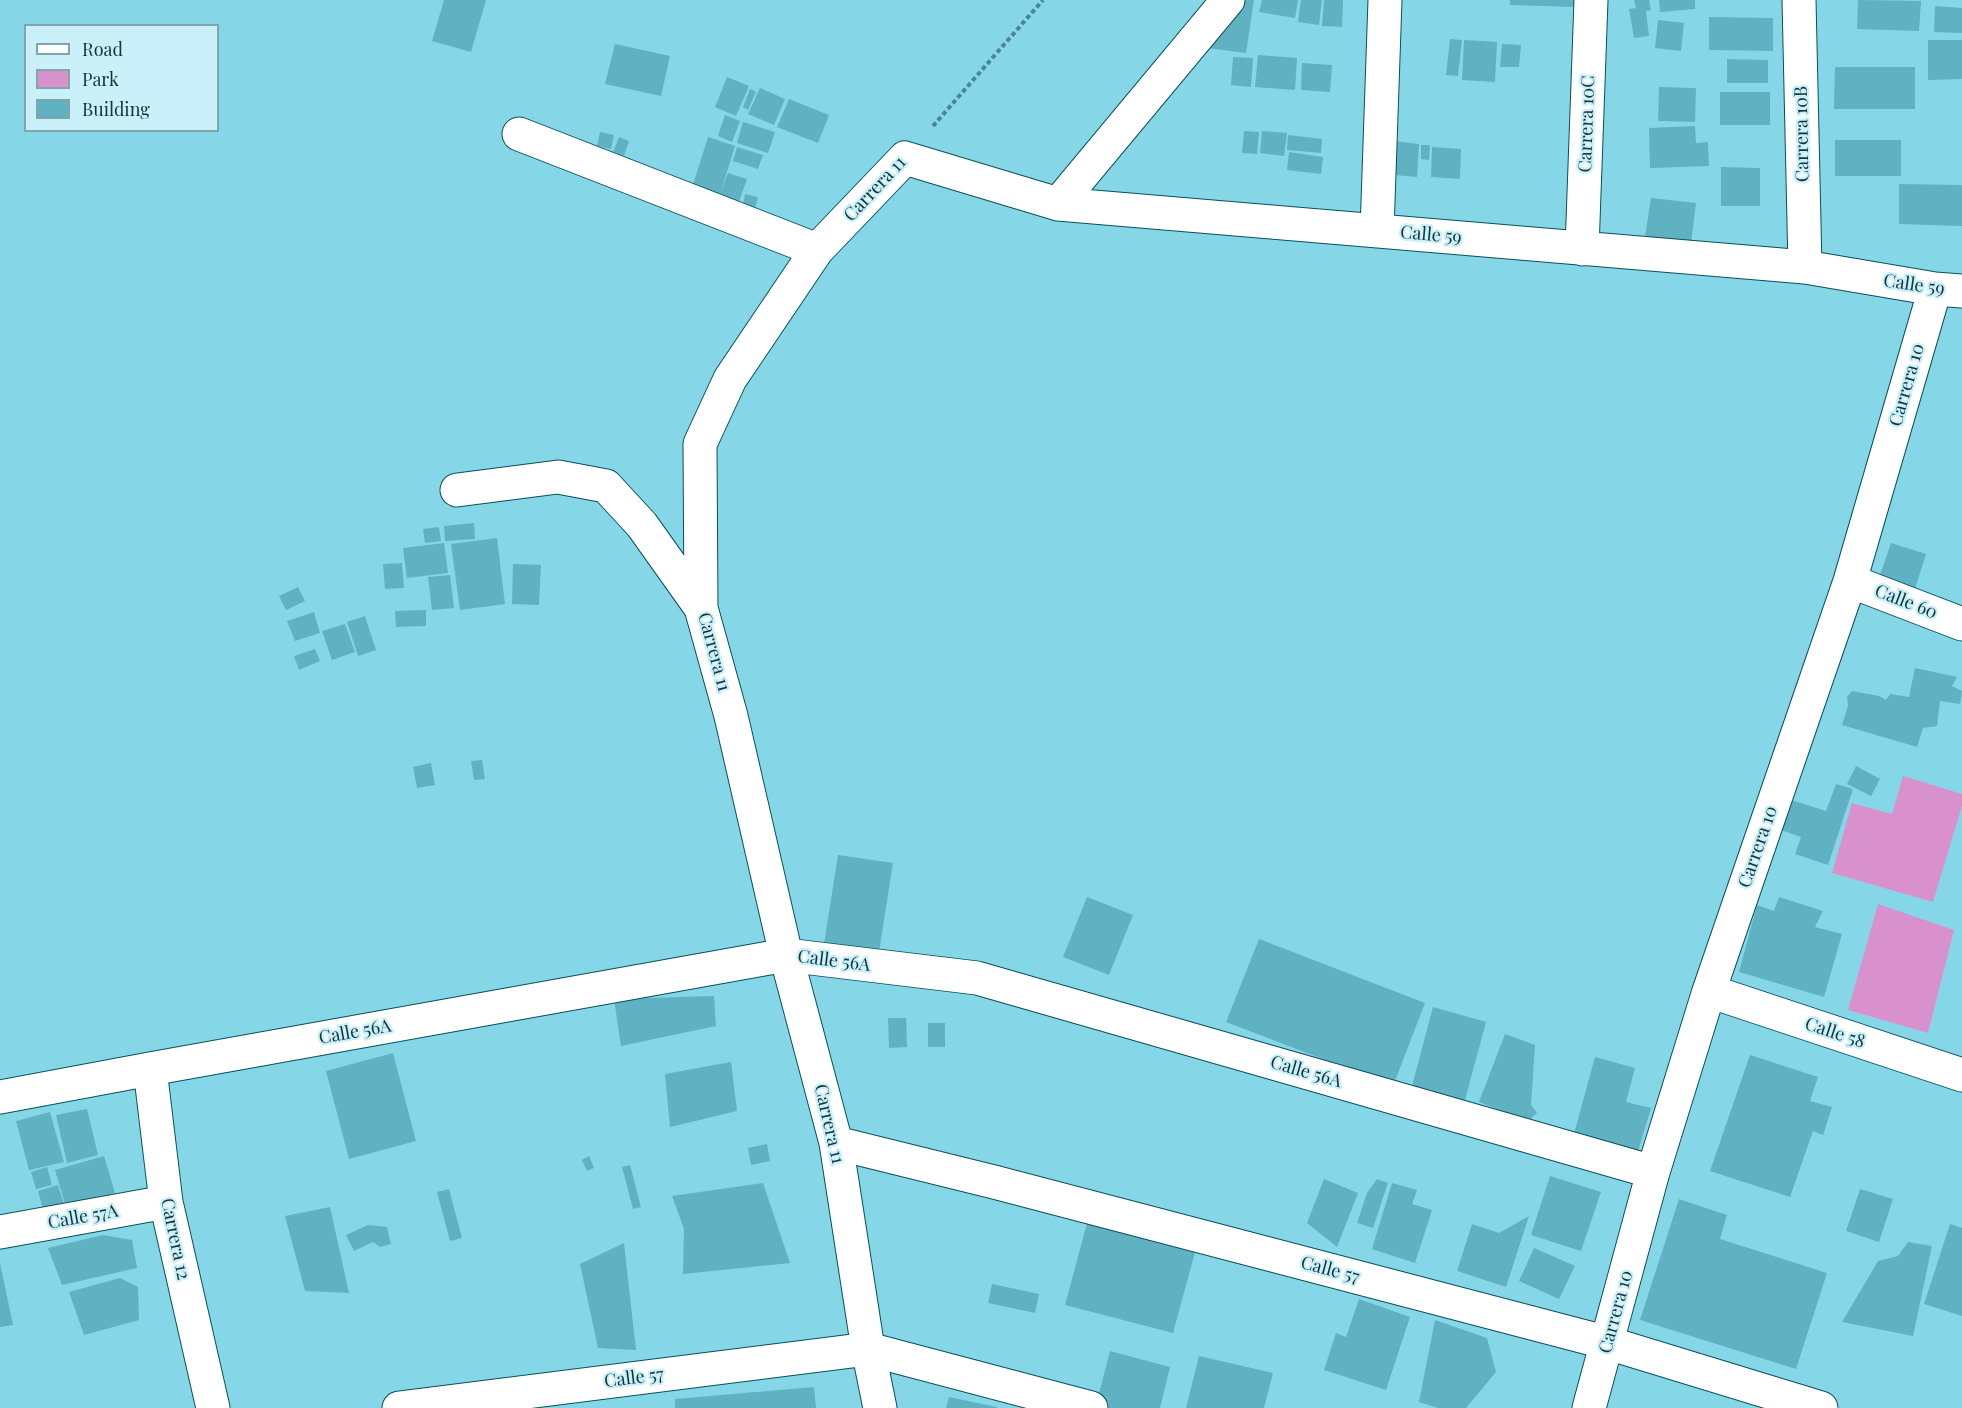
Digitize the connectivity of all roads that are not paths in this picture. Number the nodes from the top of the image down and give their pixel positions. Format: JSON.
{"nodes":[{"id":1,"x":1228,"y":0,"type":"edge"},
{"id":2,"x":1385,"y":0,"type":"edge"},
{"id":3,"x":1591,"y":0,"type":"edge"},
{"id":4,"x":1799,"y":0,"type":"edge"},
{"id":5,"x":519,"y":134,"type":"dead end"},
{"id":6,"x":905,"y":158,"type":"joint"},
{"id":7,"x":1058,"y":204,"type":"junction"},
{"id":8,"x":1377,"y":231,"type":"junction"},
{"id":9,"x":1582,"y":249,"type":"junction"},
{"id":10,"x":817,"y":250,"type":"junction"},
{"id":11,"x":1805,"y":267,"type":"junction"},
{"id":12,"x":1948,"y":290,"type":"edge"},
{"id":13,"x":457,"y":490,"type":"dead end"},
{"id":14,"x":1850,"y":581,"type":"junction"},
{"id":15,"x":701,"y":608,"type":"junction"},
{"id":16,"x":1962,"y":624,"type":"edge"},
{"id":17,"x":786,"y":956,"type":"junction"},
{"id":18,"x":1709,"y":991,"type":"junction"},
{"id":19,"x":150,"y":1069,"type":"junction"},
{"id":20,"x":1962,"y":1075,"type":"edge"},
{"id":21,"x":0,"y":1097,"type":"edge"},
{"id":22,"x":836,"y":1143,"type":"junction"},
{"id":23,"x":1653,"y":1172,"type":"junction"},
{"id":24,"x":166,"y":1202,"type":"junction"},
{"id":25,"x":0,"y":1232,"type":"edge"},
{"id":26,"x":1608,"y":1343,"type":"junction"},
{"id":27,"x":868,"y":1349,"type":"junction"},
{"id":28,"x":213,"y":1408,"type":"edge"},
{"id":29,"x":399,"y":1408,"type":"edge"},
{"id":30,"x":879,"y":1408,"type":"edge"},
{"id":31,"x":1091,"y":1408,"type":"edge"},
{"id":32,"x":1589,"y":1408,"type":"edge"},
{"id":33,"x":1821,"y":1408,"type":"edge"}],
"edges":[{"from":1,"to":7,"type":"street"},
{"from":2,"to":8,"type":"street"},
{"from":3,"to":9,"type":"street","name":"Carrera 10C"},
{"from":4,"to":11,"type":"street","name":"Carrera 10B"},
{"from":5,"to":10,"type":"street"},
{"from":6,"to":7,"type":"street","name":"Calle 59"},
{"from":6,"to":10,"type":"street","name":"Carrera 11"},
{"from":7,"to":8,"type":"street","name":"Calle 59"},
{"from":8,"to":9,"type":"street","name":"Calle 59"},
{"from":9,"to":11,"type":"street","name":"Calle 59"},
{"from":10,"to":15,"type":"street","name":"Carrera 11"},
{"from":11,"to":12,"type":"street","name":"Calle 59"},
{"from":12,"to":14,"type":"street","name":"Carrera 10"},
{"from":13,"to":15,"type":"street"},
{"from":14,"to":16,"type":"street","name":"Calle 60"},
{"from":14,"to":18,"type":"street","name":"Carrera 10"},
{"from":15,"to":17,"type":"street","name":"Carrera 11"},
{"from":17,"to":19,"type":"street","name":"Calle 56A"},
{"from":17,"to":22,"type":"street","name":"Carrera 11"},
{"from":17,"to":23,"type":"street","name":"Calle 56A"},
{"from":18,"to":20,"type":"street","name":"Calle 58"},
{"from":18,"to":23,"type":"street","name":"Carrera 10"},
{"from":19,"to":21,"type":"street","name":"Calle 56A"},
{"from":19,"to":24,"type":"street","name":"Carrera 12"},
{"from":22,"to":26,"type":"street","name":"Calle 57"},
{"from":22,"to":27,"type":"street","name":"Carrera 11"},
{"from":23,"to":26,"type":"street","name":"Carrera 10"},
{"from":24,"to":25,"type":"street","name":"Calle 57A"},
{"from":24,"to":28,"type":"street","name":"Carrera 12"},
{"from":26,"to":32,"type":"street","name":"Carrera 10"},
{"from":26,"to":33,"type":"street","name":"Calle 57"},
{"from":27,"to":29,"type":"street","name":"Calle 57"},
{"from":27,"to":30,"type":"street","name":"Carrera 11"},
{"from":27,"to":31,"type":"street"}]}
